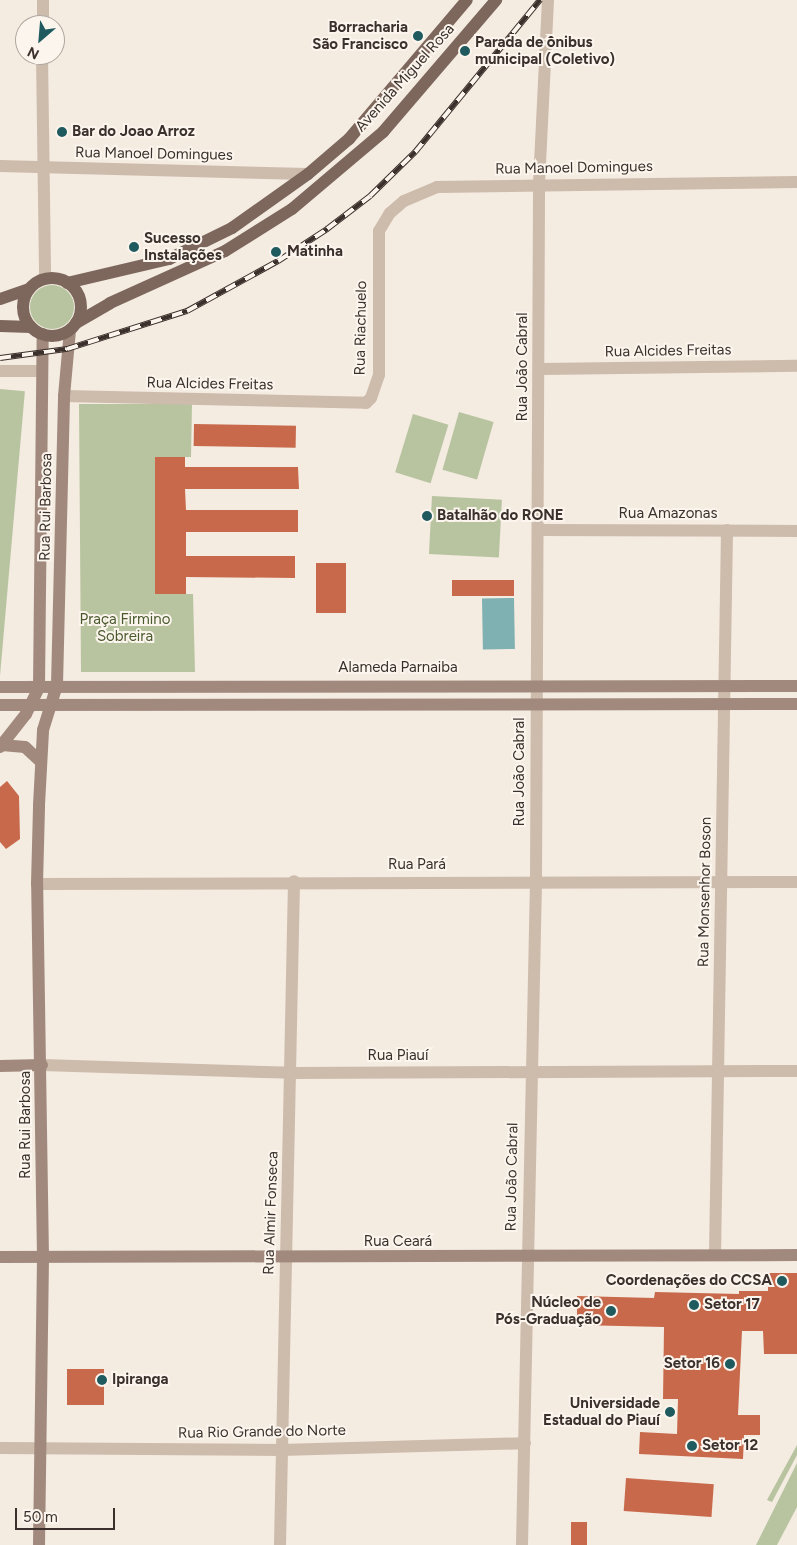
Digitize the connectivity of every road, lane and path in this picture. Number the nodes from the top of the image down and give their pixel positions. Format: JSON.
{"nodes":[{"id":1,"x":43,"y":0,"type":"edge"},
{"id":2,"x":467,"y":0,"type":"edge"},
{"id":3,"x":496,"y":0,"type":"edge"},
{"id":4,"x":548,"y":0,"type":"edge"},
{"id":5,"x":42,"y":15,"type":"edge"},
{"id":6,"x":42,"y":65,"type":"edge"},
{"id":7,"x":0,"y":166,"type":"edge"},
{"id":8,"x":42,"y":168,"type":"junction"},
{"id":9,"x":308,"y":174,"type":"junction"},
{"id":10,"x":797,"y":182,"type":"edge"},
{"id":11,"x":539,"y":184,"type":"junction"},
{"id":12,"x":378,"y":240,"type":"joint"},
{"id":13,"x":45,"y":279,"type":"junction"},
{"id":14,"x":67,"y":282,"type":"junction"},
{"id":15,"x":29,"y":289,"type":"junction"},
{"id":16,"x":0,"y":298,"type":"edge"},
{"id":17,"x":0,"y":326,"type":"edge"},
{"id":18,"x":73,"y":326,"type":"junction"},
{"id":19,"x":31,"y":327,"type":"junction"},
{"id":20,"x":43,"y":334,"type":"junction"},
{"id":21,"x":797,"y":366,"type":"edge"},
{"id":22,"x":540,"y":369,"type":"junction"},
{"id":23,"x":0,"y":371,"type":"edge"},
{"id":24,"x":41,"y":371,"type":"junction"},
{"id":25,"x":64,"y":396,"type":"junction"},
{"id":26,"x":355,"y":404,"type":"joint"},
{"id":27,"x":62,"y":500,"type":"junction"},
{"id":28,"x":41,"y":501,"type":"junction"},
{"id":29,"x":539,"y":530,"type":"junction"},
{"id":30,"x":727,"y":530,"type":"junction"},
{"id":31,"x":797,"y":531,"type":"edge"},
{"id":32,"x":537,"y":684,"type":"junction"},
{"id":33,"x":307,"y":685,"type":"junction"},
{"id":34,"x":57,"y":686,"type":"junction"},
{"id":35,"x":724,"y":686,"type":"junction"},
{"id":36,"x":797,"y":686,"type":"edge"},
{"id":37,"x":0,"y":687,"type":"edge"},
{"id":38,"x":39,"y":687,"type":"junction"},
{"id":39,"x":307,"y":704,"type":"junction"},
{"id":40,"x":724,"y":704,"type":"junction"},
{"id":41,"x":797,"y":704,"type":"edge"},
{"id":42,"x":0,"y":705,"type":"edge"},
{"id":43,"x":31,"y":705,"type":"junction"},
{"id":44,"x":537,"y":705,"type":"junction"},
{"id":45,"x":50,"y":706,"type":"junction"},
{"id":46,"x":1,"y":746,"type":"edge"},
{"id":47,"x":40,"y":762,"type":"junction"},
{"id":48,"x":294,"y":881,"type":"junction"},
{"id":49,"x":536,"y":881,"type":"junction"},
{"id":50,"x":721,"y":881,"type":"junction"},
{"id":51,"x":797,"y":882,"type":"edge"},
{"id":52,"x":37,"y":884,"type":"junction"},
{"id":53,"x":42,"y":1065,"type":"junction"},
{"id":54,"x":0,"y":1066,"type":"edge"},
{"id":55,"x":718,"y":1070,"type":"junction"},
{"id":56,"x":531,"y":1071,"type":"junction"},
{"id":57,"x":797,"y":1071,"type":"edge"},
{"id":58,"x":292,"y":1073,"type":"junction"},
{"id":59,"x":715,"y":1255,"type":"junction"},
{"id":60,"x":797,"y":1255,"type":"edge"},
{"id":61,"x":43,"y":1257,"type":"junction"},
{"id":62,"x":0,"y":1258,"type":"edge"},
{"id":63,"x":527,"y":1258,"type":"junction"},
{"id":64,"x":286,"y":1259,"type":"junction"},
{"id":65,"x":525,"y":1443,"type":"junction"},
{"id":66,"x":0,"y":1448,"type":"edge"},
{"id":67,"x":38,"y":1450,"type":"junction"},
{"id":68,"x":281,"y":1450,"type":"junction"},
{"id":69,"x":39,"y":1545,"type":"edge"},
{"id":70,"x":280,"y":1545,"type":"edge"},
{"id":71,"x":522,"y":1545,"type":"edge"}],
"edges":[{"from":1,"to":5,"type":"street"},
{"from":2,"to":9,"type":"main road","name":"Avenida Miguel Rosa"},
{"from":3,"to":18,"type":"main road","name":"Avenida Miguel Rosa"},
{"from":4,"to":11,"type":"street","name":"Rua João Cabral"},
{"from":6,"to":8,"type":"street"},
{"from":7,"to":8,"type":"street","name":"Rua Manoel Domingues"},
{"from":8,"to":9,"type":"street","name":"Rua Manoel Domingues"},
{"from":8,"to":13,"type":"street"},
{"from":9,"to":14,"type":"main road","name":"Avenida Miguel Rosa"},
{"from":10,"to":11,"type":"street","name":"Rua Manoel Domingues"},
{"from":11,"to":12,"type":"street","name":"Rua Manoel Domingues"},
{"from":11,"to":22,"type":"street","name":"Rua João Cabral"},
{"from":12,"to":26,"type":"street","name":"Rua Riachuelo"},
{"from":13,"to":14,"type":"main road"},
{"from":13,"to":15,"type":"main road"},
{"from":14,"to":18,"type":"main road"},
{"from":15,"to":16,"type":"main road"},
{"from":15,"to":19,"type":"main road"},
{"from":17,"to":19,"type":"main road"},
{"from":18,"to":20,"type":"main road"},
{"from":18,"to":25,"type":"main road","name":"Rua Rui Barbosa"},
{"from":19,"to":20,"type":"main road"},
{"from":20,"to":24,"type":"main road","name":"Rua Rui Barbosa"},
{"from":21,"to":22,"type":"street","name":"Rua Alcides Freitas"},
{"from":22,"to":29,"type":"street","name":"Rua João Cabral"},
{"from":23,"to":24,"type":"street"},
{"from":24,"to":28,"type":"main road","name":"Rua Rui Barbosa"},
{"from":25,"to":26,"type":"street","name":"Rua Alcides Freitas"},
{"from":25,"to":27,"type":"main road","name":"Rua Rui Barbosa"},
{"from":27,"to":28,"type":"main road"},
{"from":27,"to":34,"type":"main road","name":"Rua Rui Barbosa"},
{"from":28,"to":38,"type":"main road","name":"Rua Rui Barbosa"},
{"from":29,"to":30,"type":"street","name":"Rua Amazonas"},
{"from":29,"to":32,"type":"street","name":"Rua João Cabral"},
{"from":30,"to":31,"type":"street","name":"Rua Amazonas"},
{"from":30,"to":35,"type":"street","name":"Rua Monsenhor Boson"},
{"from":32,"to":33,"type":"main road","name":"Alameda Parnaiba"},
{"from":32,"to":35,"type":"main road","name":"Alameda Parnaiba"},
{"from":32,"to":44,"type":"street","name":"Rua João Cabral"},
{"from":33,"to":34,"type":"main road","name":"Alameda Parnaiba"},
{"from":33,"to":39,"type":"main road"},
{"from":34,"to":38,"type":"main road","name":"Alameda Parnaiba"},
{"from":34,"to":45,"type":"main road","name":"Rua Rui Barbosa"},
{"from":35,"to":36,"type":"main road","name":"Alameda Parnaiba"},
{"from":35,"to":40,"type":"street","name":"Rua Monsenhor Boson"},
{"from":37,"to":38,"type":"main road","name":"Alameda Parnaiba"},
{"from":38,"to":43,"type":"main road"},
{"from":39,"to":44,"type":"main road"},
{"from":39,"to":45,"type":"main road"},
{"from":40,"to":41,"type":"main road"},
{"from":40,"to":44,"type":"main road"},
{"from":40,"to":50,"type":"street","name":"Rua Monsenhor Boson"},
{"from":42,"to":43,"type":"main road"},
{"from":43,"to":45,"type":"main road"},
{"from":43,"to":46,"type":"main road"},
{"from":44,"to":49,"type":"street","name":"Rua João Cabral"},
{"from":45,"to":47,"type":"main road","name":"Rua Rui Barbosa"},
{"from":46,"to":47,"type":"main road"},
{"from":47,"to":52,"type":"main road","name":"Rua Rui Barbosa"},
{"from":48,"to":49,"type":"street","name":"Rua Pará"},
{"from":48,"to":52,"type":"street","name":"Rua Pará"},
{"from":48,"to":58,"type":"street","name":"Rua Almir Fonseca"},
{"from":49,"to":50,"type":"street","name":"Rua Pará"},
{"from":49,"to":56,"type":"street","name":"Rua João Cabral"},
{"from":50,"to":51,"type":"street","name":"Rua Pará"},
{"from":50,"to":55,"type":"street","name":"Rua Monsenhor Boson"},
{"from":52,"to":53,"type":"main road","name":"Rua Rui Barbosa"},
{"from":53,"to":54,"type":"main road","name":"Rua Piauí"},
{"from":53,"to":58,"type":"street","name":"Rua Piauí"},
{"from":53,"to":61,"type":"main road","name":"Rua Rui Barbosa"},
{"from":55,"to":56,"type":"street","name":"Rua Piauí"},
{"from":55,"to":57,"type":"street","name":"Rua Piauí"},
{"from":55,"to":59,"type":"street","name":"Rua Monsenhor Boson"},
{"from":56,"to":58,"type":"street","name":"Rua Piauí"},
{"from":56,"to":63,"type":"street","name":"Rua João Cabral"},
{"from":58,"to":64,"type":"street","name":"Rua Almir Fonseca"},
{"from":59,"to":60,"type":"main road","name":"Rua Ceará"},
{"from":59,"to":63,"type":"main road","name":"Rua Ceará"},
{"from":61,"to":62,"type":"main road","name":"Rua Ceará"},
{"from":61,"to":64,"type":"main road","name":"Rua Ceará"},
{"from":61,"to":67,"type":"main road","name":"Rua Rui Barbosa"},
{"from":63,"to":64,"type":"main road","name":"Rua Ceará"},
{"from":63,"to":65,"type":"street","name":"Rua João Cabral"},
{"from":64,"to":68,"type":"street","name":"Rua Almir Fonseca"},
{"from":65,"to":68,"type":"street","name":"Rua Rio Grande do Norte"},
{"from":65,"to":71,"type":"street","name":"Rua João Cabral"},
{"from":66,"to":67,"type":"street","name":"Rua Rio Grande do Norte"},
{"from":67,"to":68,"type":"street","name":"Rua Rio Grande do Norte"},
{"from":67,"to":69,"type":"main road","name":"Rua Rui Barbosa"},
{"from":68,"to":70,"type":"street","name":"Rua Almir Fonseca"}]}
